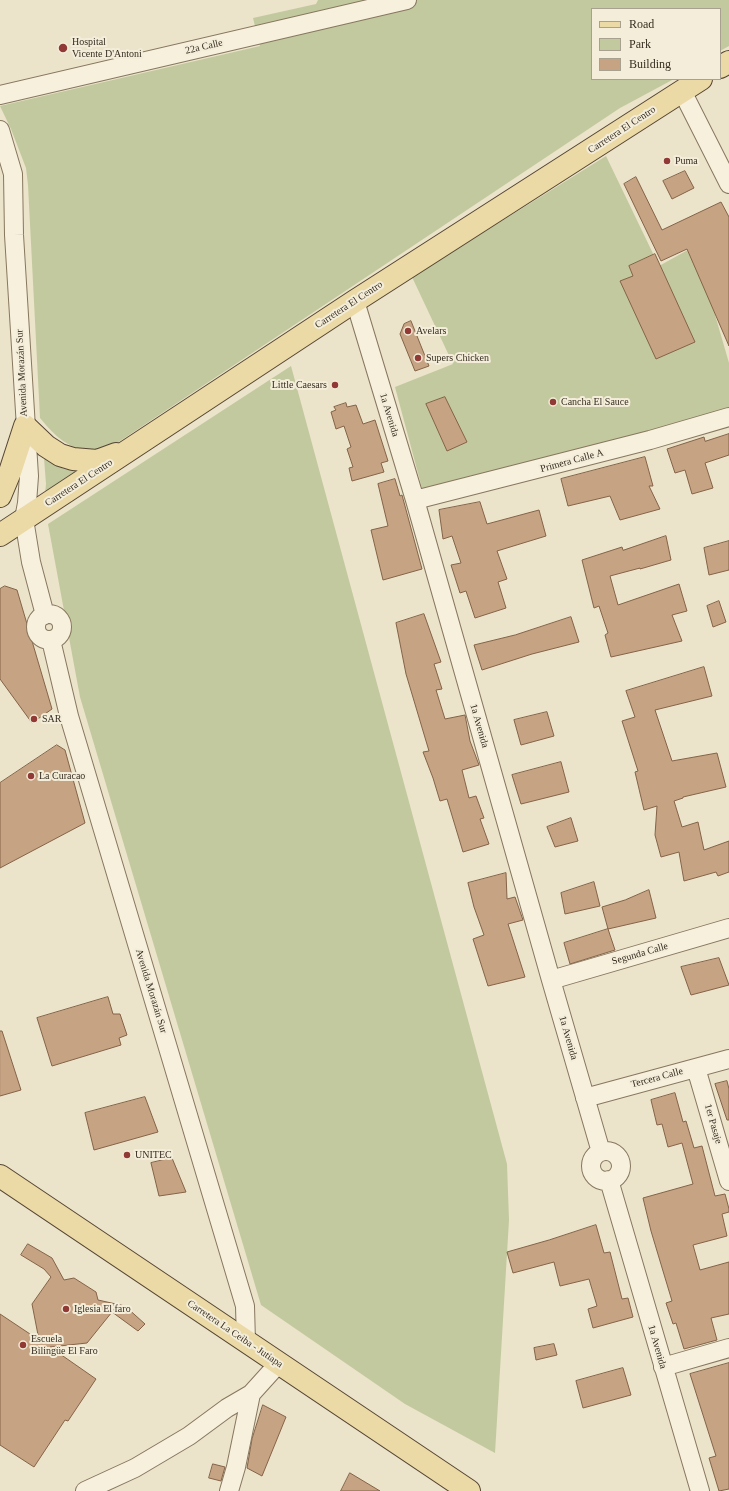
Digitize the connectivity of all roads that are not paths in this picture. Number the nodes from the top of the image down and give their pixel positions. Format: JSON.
{"nodes":[{"id":1,"x":407,"y":0,"type":"edge"},
{"id":2,"x":699,"y":80,"type":"edge"},
{"id":3,"x":682,"y":91,"type":"junction"},
{"id":4,"x":0,"y":95,"type":"edge"},
{"id":5,"x":0,"y":130,"type":"edge"},
{"id":6,"x":729,"y":184,"type":"edge"},
{"id":7,"x":355,"y":301,"type":"junction"},
{"id":8,"x":729,"y":417,"type":"edge"},
{"id":9,"x":25,"y":426,"type":"junction"},
{"id":10,"x":130,"y":450,"type":"junction"},
{"id":11,"x":0,"y":496,"type":"edge"},
{"id":12,"x":415,"y":500,"type":"junction"},
{"id":13,"x":24,"y":519,"type":"junction"},
{"id":14,"x":0,"y":535,"type":"edge"},
{"id":15,"x":729,"y":928,"type":"edge"},
{"id":16,"x":551,"y":980,"type":"junction"},
{"id":17,"x":729,"y":1059,"type":"edge"},
{"id":18,"x":696,"y":1068,"type":"junction"},
{"id":19,"x":585,"y":1098,"type":"junction"},
{"id":20,"x":0,"y":1176,"type":"edge"},
{"id":21,"x":729,"y":1181,"type":"edge"},
{"id":22,"x":246,"y":1342,"type":"junction"},
{"id":23,"x":729,"y":1348,"type":"edge"},
{"id":24,"x":279,"y":1364,"type":"junction"},
{"id":25,"x":663,"y":1367,"type":"junction"},
{"id":26,"x":251,"y":1394,"type":"junction"},
{"id":27,"x":85,"y":1491,"type":"edge"},
{"id":28,"x":229,"y":1491,"type":"edge"},
{"id":29,"x":469,"y":1491,"type":"edge"},
{"id":30,"x":700,"y":1491,"type":"edge"}],
"edges":[{"from":1,"to":4,"type":"street","name":"22a Calle"},
{"from":2,"to":3,"type":"main road","name":"Carretera El Centro"},
{"from":3,"to":6,"type":"street"},
{"from":3,"to":7,"type":"main road","name":"Carretera El Centro"},
{"from":5,"to":9,"type":"street","name":"Avenida Morazán Sur"},
{"from":7,"to":10,"type":"main road","name":"Carretera El Centro"},
{"from":7,"to":12,"type":"street","name":"1a Avenida"},
{"from":8,"to":12,"type":"street","name":"Primera Calle A"},
{"from":9,"to":10,"type":"main road"},
{"from":9,"to":11,"type":"main road"},
{"from":9,"to":13,"type":"street","name":"Avenida Morazán Sur"},
{"from":10,"to":13,"type":"main road","name":"Carretera El Centro"},
{"from":12,"to":16,"type":"street","name":"1a Avenida"},
{"from":13,"to":14,"type":"main road","name":"Carretera El Centro"},
{"from":13,"to":22,"type":"street","name":"Avenida Morazán Sur"},
{"from":15,"to":16,"type":"street","name":"Segunda Calle"},
{"from":16,"to":19,"type":"street","name":"1a Avenida"},
{"from":17,"to":18,"type":"street","name":"Tercera Calle"},
{"from":18,"to":19,"type":"street","name":"Tercera Calle"},
{"from":18,"to":21,"type":"street","name":"1er Pasaje"},
{"from":19,"to":25,"type":"street","name":"1a Avenida"},
{"from":20,"to":22,"type":"main road","name":"Carretera La Ceiba - Jutiapa"},
{"from":22,"to":24,"type":"main road","name":"Carretera La Ceiba - Jutiapa"},
{"from":23,"to":25,"type":"street"},
{"from":24,"to":26,"type":"street"},
{"from":24,"to":29,"type":"main road","name":"Carretera La Ceiba - Jutiapa"},
{"from":25,"to":30,"type":"street","name":"1a Avenida"},
{"from":26,"to":27,"type":"street"},
{"from":26,"to":28,"type":"street"}]}
